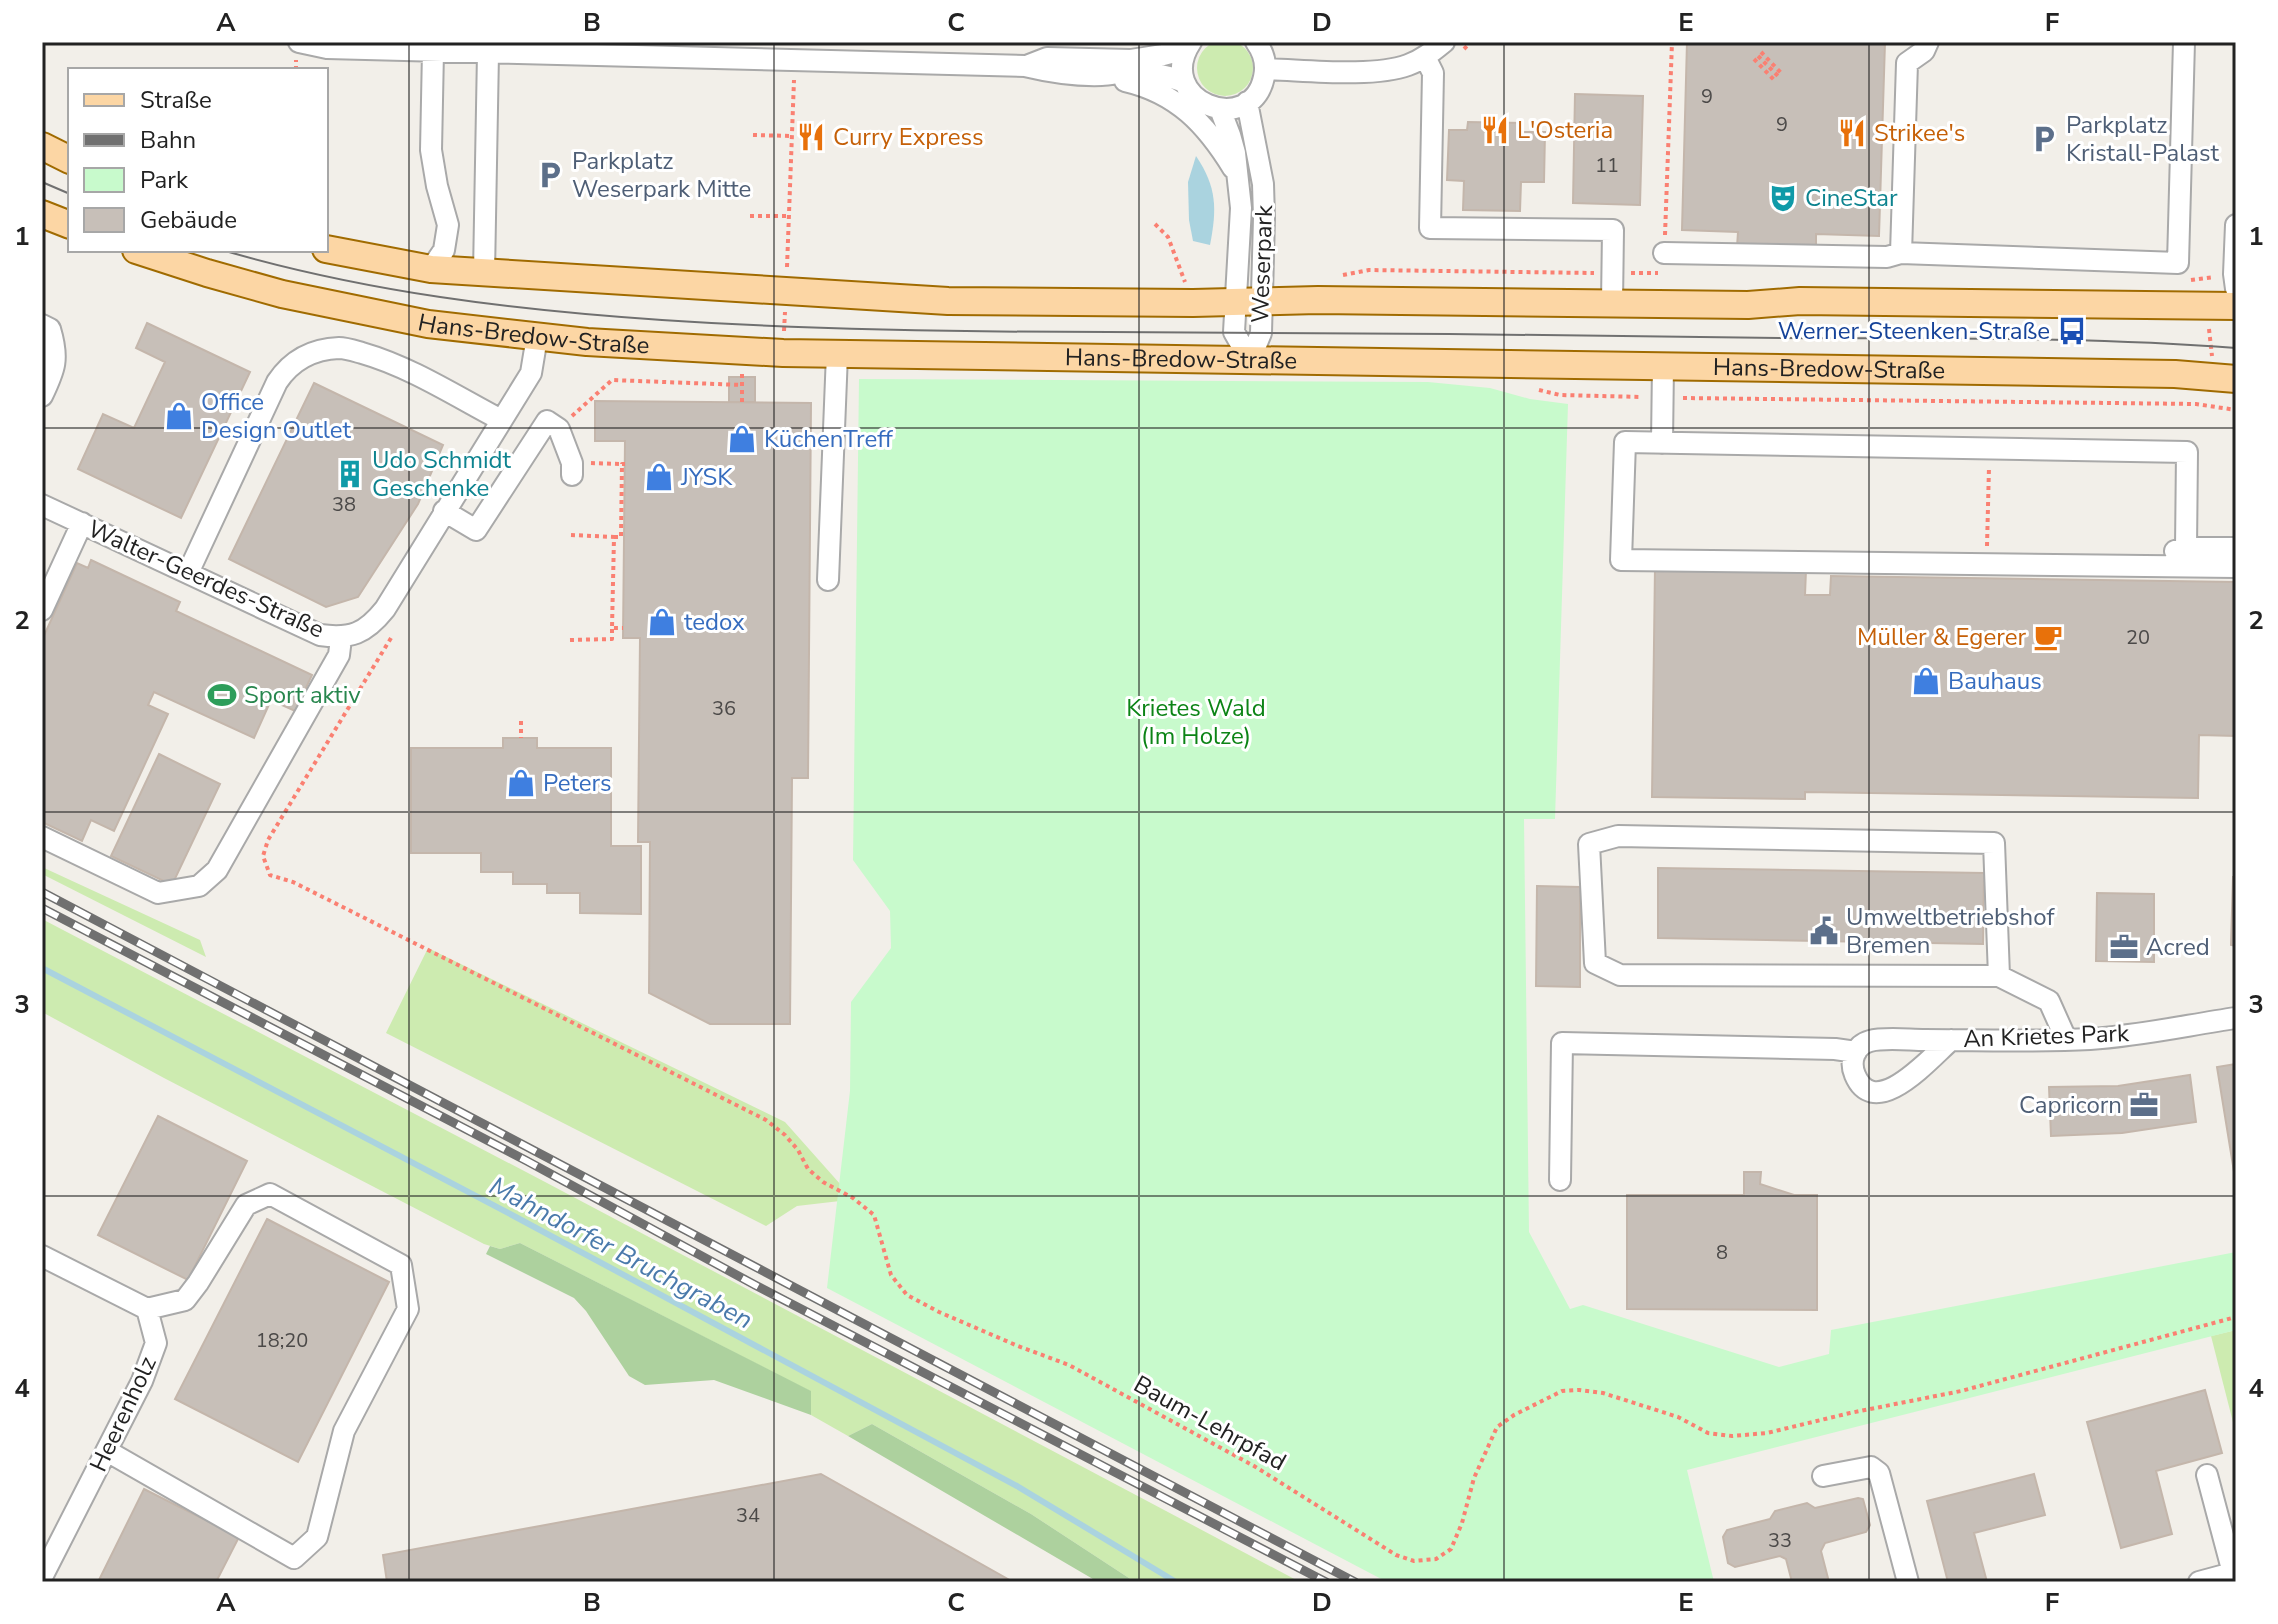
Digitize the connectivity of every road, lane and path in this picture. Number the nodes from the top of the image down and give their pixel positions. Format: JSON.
{"nodes":[{"id":1,"x":299,"y":42,"type":"edge"},
{"id":2,"x":1256,"y":42,"type":"edge"},
{"id":3,"x":1444,"y":42,"type":"edge"},
{"id":4,"x":1672,"y":42,"type":"edge"},
{"id":5,"x":1928,"y":42,"type":"edge"},
{"id":6,"x":2184,"y":42,"type":"edge"},
{"id":7,"x":1188,"y":45,"type":"edge"},
{"id":8,"x":433,"y":51,"type":"junction"},
{"id":9,"x":488,"y":53,"type":"junction"},
{"id":10,"x":1758,"y":55,"type":"joint"},
{"id":11,"x":1425,"y":57,"type":"junction"},
{"id":12,"x":795,"y":61,"type":"junction"},
{"id":13,"x":1025,"y":66,"type":"junction"},
{"id":14,"x":1265,"y":69,"type":"junction"},
{"id":15,"x":1105,"y":76,"type":"junction"},
{"id":16,"x":1184,"y":82,"type":"junction"},
{"id":17,"x":1247,"y":102,"type":"junction"},
{"id":18,"x":1220,"y":109,"type":"junction"},
{"id":19,"x":753,"y":135,"type":"dead end"},
{"id":20,"x":792,"y":136,"type":"junction"},
{"id":21,"x":42,"y":146,"type":"edge"},
{"id":22,"x":68,"y":159,"type":"edge"},
{"id":23,"x":1239,"y":179,"type":"junction"},
{"id":24,"x":42,"y":214,"type":"edge"},
{"id":25,"x":750,"y":216,"type":"dead end"},
{"id":26,"x":789,"y":216,"type":"junction"},
{"id":27,"x":68,"y":224,"type":"edge"},
{"id":28,"x":1155,"y":224,"type":"dead end"},
{"id":29,"x":2236,"y":225,"type":"edge"},
{"id":30,"x":328,"y":249,"type":"edge"},
{"id":31,"x":142,"y":252,"type":"edge"},
{"id":32,"x":1664,"y":253,"type":"joint"},
{"id":33,"x":1901,"y":253,"type":"junction"},
{"id":34,"x":431,"y":269,"type":"junction"},
{"id":35,"x":484,"y":273,"type":"junction"},
{"id":36,"x":2236,"y":289,"type":"edge"},
{"id":37,"x":786,"y":292,"type":"junction"},
{"id":38,"x":2205,"y":292,"type":"junction"},
{"id":39,"x":1248,"y":302,"type":"junction"},
{"id":40,"x":1193,"y":303,"type":"junction"},
{"id":41,"x":1612,"y":303,"type":"junction"},
{"id":42,"x":2236,"y":306,"type":"edge"},
{"id":43,"x":42,"y":325,"type":"edge"},
{"id":44,"x":537,"y":337,"type":"junction"},
{"id":45,"x":783,"y":353,"type":"junction"},
{"id":46,"x":837,"y":354,"type":"junction"},
{"id":47,"x":1250,"y":360,"type":"junction"},
{"id":48,"x":1663,"y":365,"type":"junction"},
{"id":49,"x":742,"y":367,"type":"dead end"},
{"id":50,"x":2225,"y":378,"type":"edge"},
{"id":51,"x":742,"y":385,"type":"junction"},
{"id":52,"x":1533,"y":388,"type":"dead end"},
{"id":53,"x":42,"y":396,"type":"edge"},
{"id":54,"x":1663,"y":398,"type":"junction"},
{"id":55,"x":742,"y":402,"type":"dead end"},
{"id":56,"x":2236,"y":410,"type":"edge"},
{"id":57,"x":501,"y":420,"type":"junction"},
{"id":58,"x":559,"y":429,"type":"junction"},
{"id":59,"x":1662,"y":443,"type":"junction"},
{"id":60,"x":1990,"y":449,"type":"junction"},
{"id":61,"x":613,"y":464,"type":"dead end"},
{"id":62,"x":572,"y":475,"type":"dead end"},
{"id":63,"x":42,"y":505,"type":"edge"},
{"id":64,"x":444,"y":511,"type":"junction"},
{"id":65,"x":82,"y":523,"type":"junction"},
{"id":66,"x":571,"y":535,"type":"dead end"},
{"id":67,"x":614,"y":537,"type":"junction"},
{"id":68,"x":2186,"y":548,"type":"junction"},
{"id":69,"x":2236,"y":548,"type":"edge"},
{"id":70,"x":1986,"y":564,"type":"junction"},
{"id":71,"x":2133,"y":566,"type":"junction"},
{"id":72,"x":2236,"y":567,"type":"edge"},
{"id":73,"x":188,"y":573,"type":"junction"},
{"id":74,"x":828,"y":580,"type":"dead end"},
{"id":75,"x":42,"y":610,"type":"edge"},
{"id":76,"x":612,"y":628,"type":"junction"},
{"id":77,"x":623,"y":628,"type":"dead end"},
{"id":78,"x":341,"y":638,"type":"junction"},
{"id":79,"x":391,"y":638,"type":"dead end"},
{"id":80,"x":570,"y":640,"type":"dead end"},
{"id":81,"x":521,"y":721,"type":"dead end"},
{"id":82,"x":521,"y":738,"type":"dead end"},
{"id":83,"x":42,"y":837,"type":"edge"},
{"id":84,"x":1999,"y":976,"type":"junction"},
{"id":85,"x":2236,"y":1018,"type":"edge"},
{"id":86,"x":2066,"y":1039,"type":"junction"},
{"id":87,"x":1951,"y":1040,"type":"junction"},
{"id":88,"x":1856,"y":1052,"type":"junction"},
{"id":89,"x":1560,"y":1180,"type":"dead end"},
{"id":90,"x":42,"y":1256,"type":"edge"},
{"id":91,"x":147,"y":1309,"type":"junction"},
{"id":92,"x":2236,"y":1317,"type":"edge"},
{"id":93,"x":107,"y":1451,"type":"junction"},
{"id":94,"x":2207,"y":1475,"type":"dead end"},
{"id":95,"x":1823,"y":1476,"type":"dead end"},
{"id":96,"x":2234,"y":1573,"type":"edge"},
{"id":97,"x":42,"y":1577,"type":"edge"},
{"id":98,"x":1908,"y":1582,"type":"edge"},
{"id":99,"x":2199,"y":1582,"type":"edge"}],
"edges":[{"from":1,"to":8,"type":"street"},
{"from":2,"to":14,"type":"street"},
{"from":3,"to":11,"type":"street"},
{"from":4,"to":32,"type":"path"},
{"from":5,"to":33,"type":"street"},
{"from":6,"to":33,"type":"street"},
{"from":7,"to":13,"type":"street"},
{"from":7,"to":16,"type":"street"},
{"from":8,"to":9,"type":"street"},
{"from":8,"to":34,"type":"street"},
{"from":9,"to":12,"type":"street"},
{"from":9,"to":35,"type":"street"},
{"from":10,"to":10,"type":"path"},
{"from":11,"to":14,"type":"street"},
{"from":11,"to":41,"type":"street"},
{"from":12,"to":13,"type":"street"},
{"from":12,"to":20,"type":"path"},
{"from":13,"to":15,"type":"street"},
{"from":14,"to":17,"type":"street"},
{"from":15,"to":16,"type":"street"},
{"from":15,"to":23,"type":"street"},
{"from":16,"to":18,"type":"street"},
{"from":17,"to":18,"type":"street"},
{"from":17,"to":39,"type":"street","name":"Weserpark"},
{"from":18,"to":23,"type":"street","name":"Weserpark"},
{"from":19,"to":20,"type":"path"},
{"from":20,"to":26,"type":"path"},
{"from":21,"to":22,"type":"main road"},
{"from":23,"to":39,"type":"street","name":"Weserpark"},
{"from":24,"to":27,"type":"main road"},
{"from":25,"to":26,"type":"path"},
{"from":26,"to":37,"type":"path"},
{"from":28,"to":40,"type":"path"},
{"from":29,"to":36,"type":"street"},
{"from":30,"to":34,"type":"main road"},
{"from":31,"to":44,"type":"main road","name":"Hans-Bredow-Straße"},
{"from":32,"to":33,"type":"street"},
{"from":34,"to":35,"type":"main road"},
{"from":35,"to":37,"type":"main road"},
{"from":37,"to":40,"type":"main road"},
{"from":37,"to":45,"type":"path"},
{"from":38,"to":41,"type":"main road"},
{"from":38,"to":42,"type":"main road"},
{"from":38,"to":50,"type":"path"},
{"from":39,"to":40,"type":"main road"},
{"from":39,"to":41,"type":"main road"},
{"from":39,"to":47,"type":"street","name":"Weserpark"},
{"from":43,"to":53,"type":"street"},
{"from":44,"to":45,"type":"main road","name":"Hans-Bredow-Straße"},
{"from":44,"to":57,"type":"street","name":"Walter-Geerdes-Straße"},
{"from":45,"to":46,"type":"main road","name":"Hans-Bredow-Straße"},
{"from":46,"to":47,"type":"main road","name":"Hans-Bredow-Straße"},
{"from":46,"to":74,"type":"street"},
{"from":47,"to":48,"type":"main road","name":"Hans-Bredow-Straße"},
{"from":48,"to":50,"type":"main road","name":"Hans-Bredow-Straße"},
{"from":48,"to":54,"type":"street"},
{"from":49,"to":51,"type":"path"},
{"from":51,"to":55,"type":"path"},
{"from":51,"to":58,"type":"path"},
{"from":52,"to":54,"type":"path"},
{"from":54,"to":56,"type":"path"},
{"from":54,"to":59,"type":"street"},
{"from":57,"to":64,"type":"street","name":"Walter-Geerdes-Straße"},
{"from":57,"to":73,"type":"street"},
{"from":58,"to":62,"type":"street"},
{"from":58,"to":64,"type":"street"},
{"from":59,"to":60,"type":"street"},
{"from":59,"to":70,"type":"street"},
{"from":60,"to":68,"type":"street"},
{"from":60,"to":70,"type":"path"},
{"from":61,"to":67,"type":"path"},
{"from":63,"to":65,"type":"street","name":"Walter-Geerdes-Straße"},
{"from":64,"to":78,"type":"street","name":"Walter-Geerdes-Straße"},
{"from":65,"to":73,"type":"street","name":"Walter-Geerdes-Straße"},
{"from":65,"to":75,"type":"street"},
{"from":66,"to":67,"type":"path"},
{"from":67,"to":76,"type":"path"},
{"from":68,"to":69,"type":"street"},
{"from":68,"to":71,"type":"street"},
{"from":70,"to":71,"type":"street"},
{"from":71,"to":72,"type":"street"},
{"from":73,"to":78,"type":"street","name":"Walter-Geerdes-Straße"},
{"from":76,"to":77,"type":"path"},
{"from":76,"to":80,"type":"path"},
{"from":78,"to":83,"type":"street"},
{"from":79,"to":92,"type":"path","name":"Baum-Lehrpfad"},
{"from":81,"to":82,"type":"path"},
{"from":84,"to":84,"type":"street"},
{"from":84,"to":86,"type":"street"},
{"from":85,"to":86,"type":"street","name":"An Krietes Park"},
{"from":86,"to":87,"type":"street","name":"An Krietes Park"},
{"from":87,"to":88,"type":"street","name":"An Krietes Park"},
{"from":87,"to":88,"type":"street","name":"An Krietes Park"},
{"from":88,"to":89,"type":"street"},
{"from":90,"to":91,"type":"street"},
{"from":91,"to":93,"type":"street","name":"Heerenholz"},
{"from":91,"to":93,"type":"street"},
{"from":93,"to":97,"type":"street","name":"Heerenholz"},
{"from":94,"to":96,"type":"street"},
{"from":95,"to":98,"type":"street"},
{"from":96,"to":99,"type":"street"}]}
